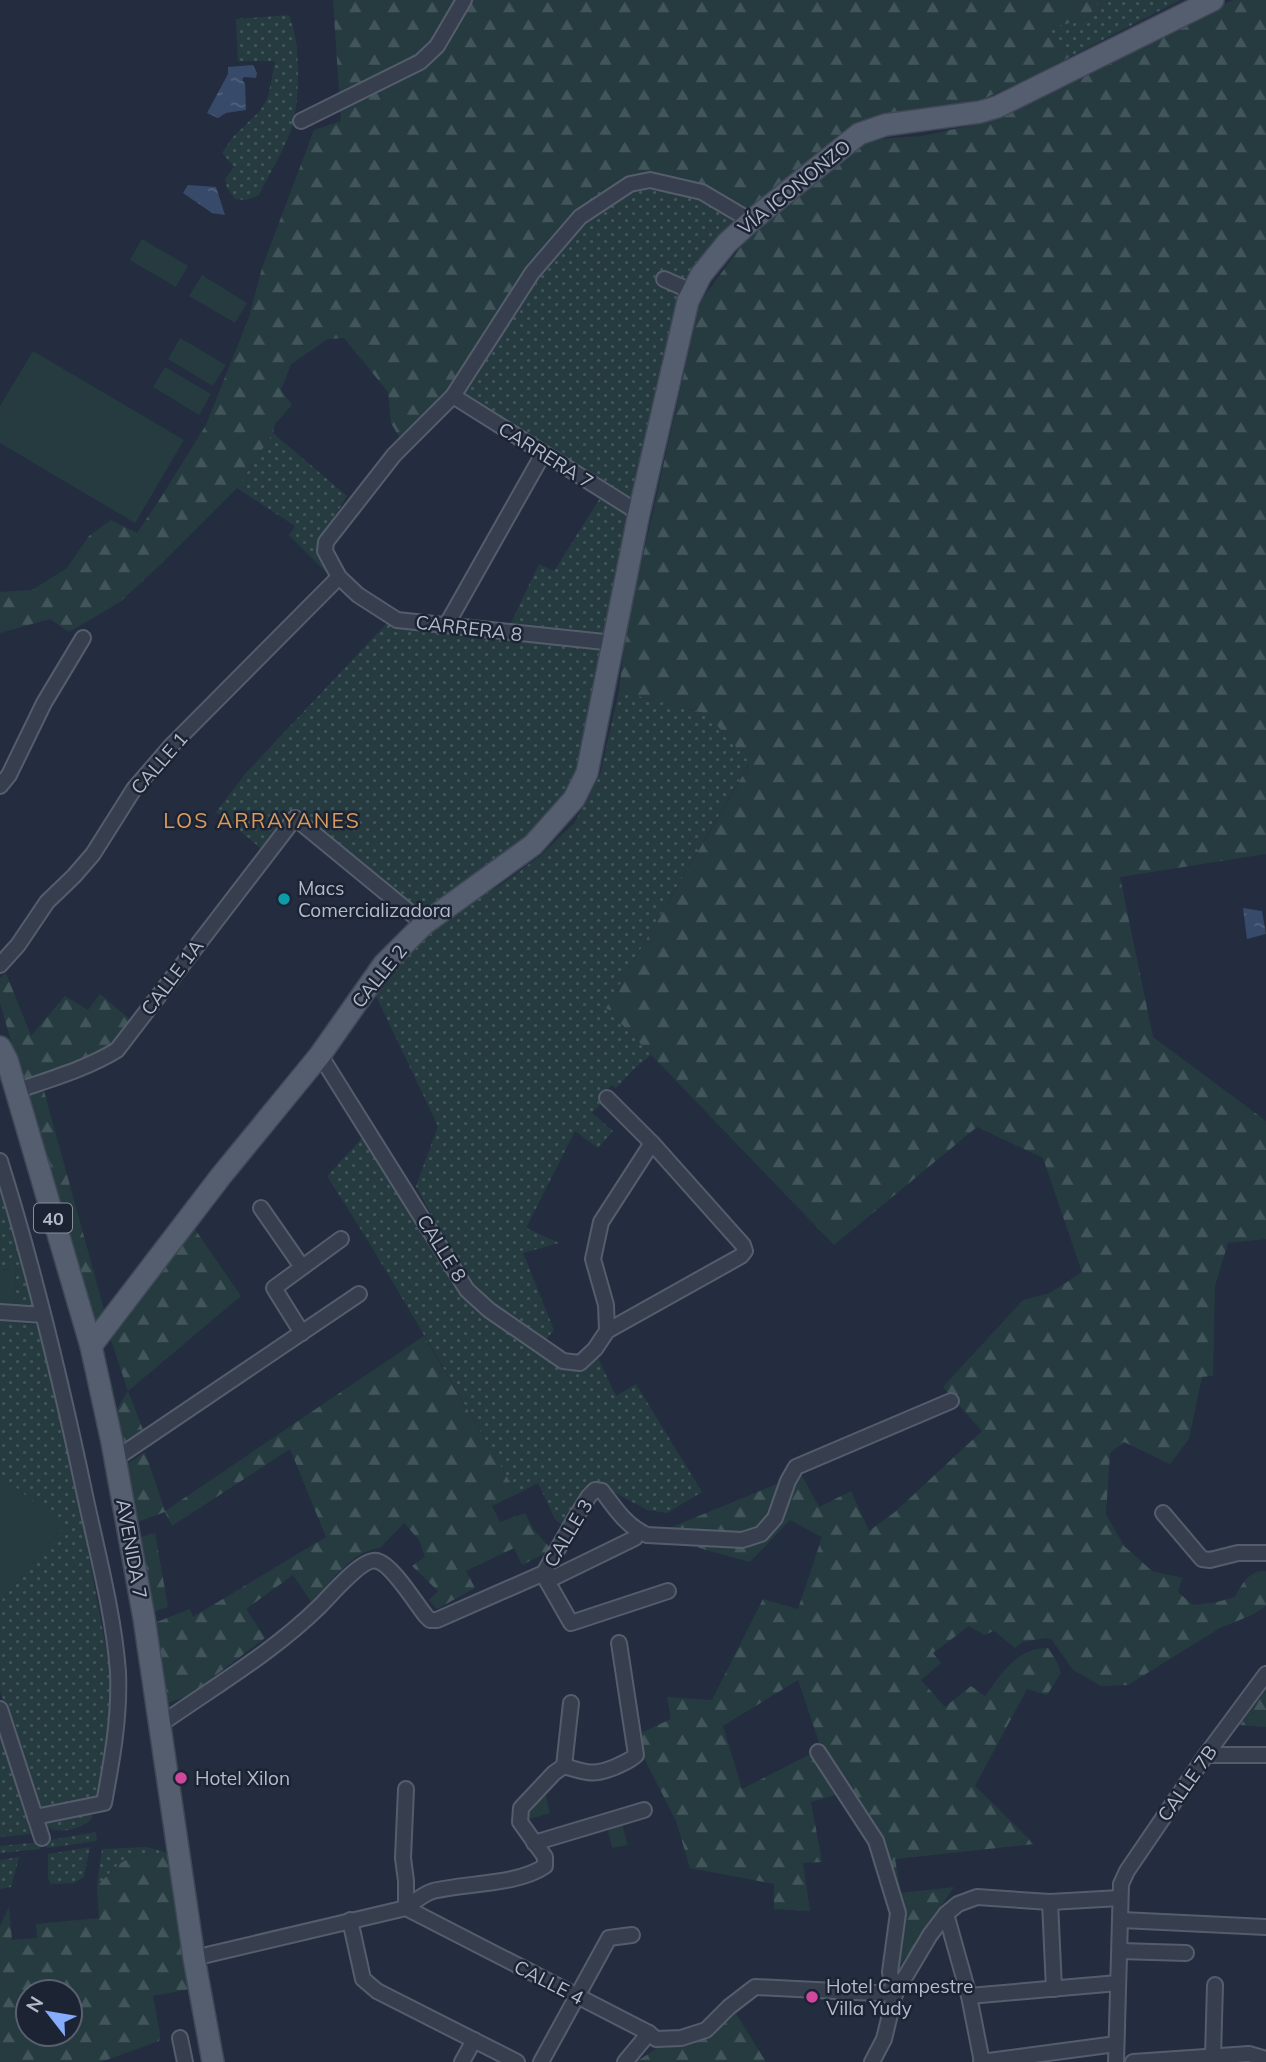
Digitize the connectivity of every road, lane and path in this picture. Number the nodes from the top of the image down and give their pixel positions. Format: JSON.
{"nodes":[{"id":1,"x":464,"y":0,"type":"edge"},
{"id":2,"x":1213,"y":0,"type":"edge"},
{"id":3,"x":301,"y":121,"type":"dead end"},
{"id":4,"x":751,"y":221,"type":"junction"},
{"id":5,"x":664,"y":278,"type":"dead end"},
{"id":6,"x":691,"y":291,"type":"junction"},
{"id":7,"x":453,"y":396,"type":"junction"},
{"id":8,"x":543,"y":454,"type":"junction"},
{"id":9,"x":638,"y":516,"type":"junction"},
{"id":10,"x":339,"y":577,"type":"junction"},
{"id":11,"x":447,"y":624,"type":"junction"},
{"id":12,"x":83,"y":638,"type":"dead end"},
{"id":13,"x":614,"y":643,"type":"junction"},
{"id":14,"x":0,"y":786,"type":"edge"},
{"id":15,"x":424,"y":924,"type":"junction"},
{"id":16,"x":0,"y":965,"type":"edge"},
{"id":17,"x":0,"y":1046,"type":"edge"},
{"id":18,"x":320,"y":1055,"type":"junction"},
{"id":19,"x":16,"y":1091,"type":"junction"},
{"id":20,"x":607,"y":1098,"type":"dead end"},
{"id":21,"x":652,"y":1143,"type":"junction"},
{"id":22,"x":0,"y":1161,"type":"edge"},
{"id":23,"x":261,"y":1208,"type":"dead end"},
{"id":24,"x":341,"y":1239,"type":"dead end"},
{"id":25,"x":302,"y":1267,"type":"junction"},
{"id":26,"x":359,"y":1294,"type":"dead end"},
{"id":27,"x":0,"y":1312,"type":"edge"},
{"id":28,"x":43,"y":1315,"type":"junction"},
{"id":29,"x":607,"y":1331,"type":"junction"},
{"id":30,"x":302,"y":1333,"type":"junction"},
{"id":31,"x":91,"y":1346,"type":"junction"},
{"id":32,"x":951,"y":1401,"type":"dead end"},
{"id":33,"x":115,"y":1459,"type":"junction"},
{"id":34,"x":1163,"y":1513,"type":"dead end"},
{"id":35,"x":635,"y":1538,"type":"dead end"},
{"id":36,"x":1266,"y":1553,"type":"edge"},
{"id":37,"x":546,"y":1577,"type":"junction"},
{"id":38,"x":668,"y":1591,"type":"dead end"},
{"id":39,"x":619,"y":1643,"type":"dead end"},
{"id":40,"x":1266,"y":1674,"type":"edge"},
{"id":41,"x":571,"y":1703,"type":"dead end"},
{"id":42,"x":0,"y":1709,"type":"edge"},
{"id":43,"x":161,"y":1724,"type":"junction"},
{"id":44,"x":818,"y":1752,"type":"dead end"},
{"id":45,"x":1206,"y":1755,"type":"junction"},
{"id":46,"x":1266,"y":1755,"type":"edge"},
{"id":47,"x":565,"y":1766,"type":"junction"},
{"id":48,"x":406,"y":1789,"type":"dead end"},
{"id":49,"x":644,"y":1810,"type":"dead end"},
{"id":50,"x":35,"y":1817,"type":"junction"},
{"id":51,"x":42,"y":1838,"type":"dead end"},
{"id":52,"x":534,"y":1843,"type":"junction"},
{"id":53,"x":1120,"y":1898,"type":"junction"},
{"id":54,"x":1050,"y":1902,"type":"junction"},
{"id":55,"x":405,"y":1908,"type":"junction"},
{"id":56,"x":946,"y":1914,"type":"junction"},
{"id":57,"x":350,"y":1920,"type":"junction"},
{"id":58,"x":1122,"y":1920,"type":"junction"},
{"id":59,"x":1266,"y":1927,"type":"edge"},
{"id":60,"x":632,"y":1935,"type":"dead end"},
{"id":61,"x":1120,"y":1951,"type":"junction"},
{"id":62,"x":1186,"y":1953,"type":"dead end"},
{"id":63,"x":194,"y":1958,"type":"junction"},
{"id":64,"x":1118,"y":1983,"type":"junction"},
{"id":65,"x":1215,"y":1984,"type":"dead end"},
{"id":66,"x":1054,"y":1989,"type":"junction"},
{"id":67,"x":895,"y":1994,"type":"junction"},
{"id":68,"x":969,"y":1996,"type":"junction"},
{"id":69,"x":577,"y":1997,"type":"junction"},
{"id":70,"x":649,"y":2033,"type":"junction"},
{"id":71,"x":180,"y":2038,"type":"dead end"},
{"id":72,"x":474,"y":2040,"type":"junction"},
{"id":73,"x":1116,"y":2044,"type":"junction"},
{"id":74,"x":1213,"y":2056,"type":"junction"},
{"id":75,"x":1266,"y":2059,"type":"edge"},
{"id":76,"x":1181,"y":2060,"type":"edge"},
{"id":77,"x":185,"y":2062,"type":"edge"},
{"id":78,"x":213,"y":2062,"type":"edge"},
{"id":79,"x":462,"y":2062,"type":"edge"},
{"id":80,"x":517,"y":2062,"type":"edge"},
{"id":81,"x":541,"y":2062,"type":"edge"},
{"id":82,"x":625,"y":2062,"type":"edge"},
{"id":83,"x":872,"y":2062,"type":"edge"},
{"id":84,"x":981,"y":2062,"type":"edge"},
{"id":85,"x":1116,"y":2062,"type":"edge"},
{"id":86,"x":1133,"y":2062,"type":"edge"}],
"edges":[{"from":1,"to":3,"type":"street"},
{"from":2,"to":4,"type":"main road","name":"VÍA ICONONZO"},
{"from":4,"to":6,"type":"main road","name":"VÍA ICONONZO"},
{"from":4,"to":7,"type":"street"},
{"from":5,"to":6,"type":"street"},
{"from":6,"to":9,"type":"main road","name":"VÍA ICONONZO"},
{"from":7,"to":8,"type":"street","name":"CARRERA 7"},
{"from":7,"to":10,"type":"street"},
{"from":8,"to":9,"type":"street","name":"CARRERA 7"},
{"from":8,"to":11,"type":"street"},
{"from":9,"to":13,"type":"main road","name":"CALLE 2"},
{"from":10,"to":11,"type":"street","name":"CARRERA 8"},
{"from":10,"to":16,"type":"street","name":"CALLE 1"},
{"from":11,"to":13,"type":"street","name":"CARRERA 8"},
{"from":12,"to":14,"type":"street"},
{"from":13,"to":15,"type":"main road","name":"CALLE 2"},
{"from":15,"to":18,"type":"main road","name":"CALLE 2"},
{"from":15,"to":19,"type":"street","name":"CALLE 1A"},
{"from":17,"to":19,"type":"main road","name":"AVENIDA 7","number":"40"},
{"from":18,"to":29,"type":"street","name":"CALLE 8"},
{"from":18,"to":31,"type":"main road","name":"CALLE 2"},
{"from":19,"to":31,"type":"main road","name":"AVENIDA 7","number":"40"},
{"from":20,"to":21,"type":"street"},
{"from":21,"to":29,"type":"street"},
{"from":21,"to":29,"type":"street"},
{"from":22,"to":28,"type":"street"},
{"from":23,"to":25,"type":"street"},
{"from":24,"to":25,"type":"street"},
{"from":25,"to":30,"type":"street"},
{"from":26,"to":30,"type":"street"},
{"from":27,"to":28,"type":"street"},
{"from":28,"to":50,"type":"street"},
{"from":30,"to":33,"type":"street"},
{"from":31,"to":33,"type":"main road","name":"AVENIDA 7","number":"40"},
{"from":32,"to":37,"type":"street","name":"CALLE 3"},
{"from":33,"to":43,"type":"main road","name":"AVENIDA 7","number":"40"},
{"from":34,"to":36,"type":"street"},
{"from":35,"to":37,"type":"street"},
{"from":37,"to":38,"type":"street"},
{"from":37,"to":43,"type":"street","name":"CALLE 3"},
{"from":39,"to":47,"type":"street"},
{"from":40,"to":45,"type":"street","name":"CALLE 7B"},
{"from":41,"to":47,"type":"street"},
{"from":42,"to":50,"type":"street"},
{"from":43,"to":63,"type":"main road","name":"AVENIDA 7","number":"40"},
{"from":44,"to":67,"type":"street"},
{"from":45,"to":46,"type":"street"},
{"from":45,"to":53,"type":"street","name":"CALLE 7B"},
{"from":47,"to":52,"type":"street"},
{"from":48,"to":55,"type":"street"},
{"from":49,"to":52,"type":"street"},
{"from":50,"to":51,"type":"street"},
{"from":52,"to":55,"type":"street"},
{"from":53,"to":54,"type":"street"},
{"from":53,"to":58,"type":"street"},
{"from":54,"to":56,"type":"street"},
{"from":54,"to":66,"type":"street"},
{"from":55,"to":57,"type":"street"},
{"from":55,"to":69,"type":"street","name":"CALLE 4"},
{"from":56,"to":67,"type":"street"},
{"from":56,"to":68,"type":"street"},
{"from":57,"to":63,"type":"street"},
{"from":57,"to":72,"type":"street"},
{"from":58,"to":59,"type":"street"},
{"from":58,"to":61,"type":"street"},
{"from":60,"to":69,"type":"street"},
{"from":61,"to":62,"type":"street"},
{"from":61,"to":64,"type":"street"},
{"from":63,"to":78,"type":"main road","name":"AVENIDA 7","number":"40"},
{"from":64,"to":66,"type":"street"},
{"from":64,"to":73,"type":"street"},
{"from":65,"to":74,"type":"street"},
{"from":66,"to":68,"type":"street"},
{"from":67,"to":70,"type":"street","name":"CALLE 4"},
{"from":67,"to":83,"type":"street"},
{"from":68,"to":84,"type":"street"},
{"from":69,"to":70,"type":"street","name":"CALLE 4"},
{"from":69,"to":81,"type":"street"},
{"from":70,"to":82,"type":"street"},
{"from":71,"to":77,"type":"street"},
{"from":72,"to":79,"type":"street"},
{"from":72,"to":80,"type":"street"},
{"from":73,"to":84,"type":"street"},
{"from":73,"to":85,"type":"street"},
{"from":74,"to":75,"type":"street"},
{"from":74,"to":76,"type":"street"},
{"from":76,"to":86,"type":"street"}]}
